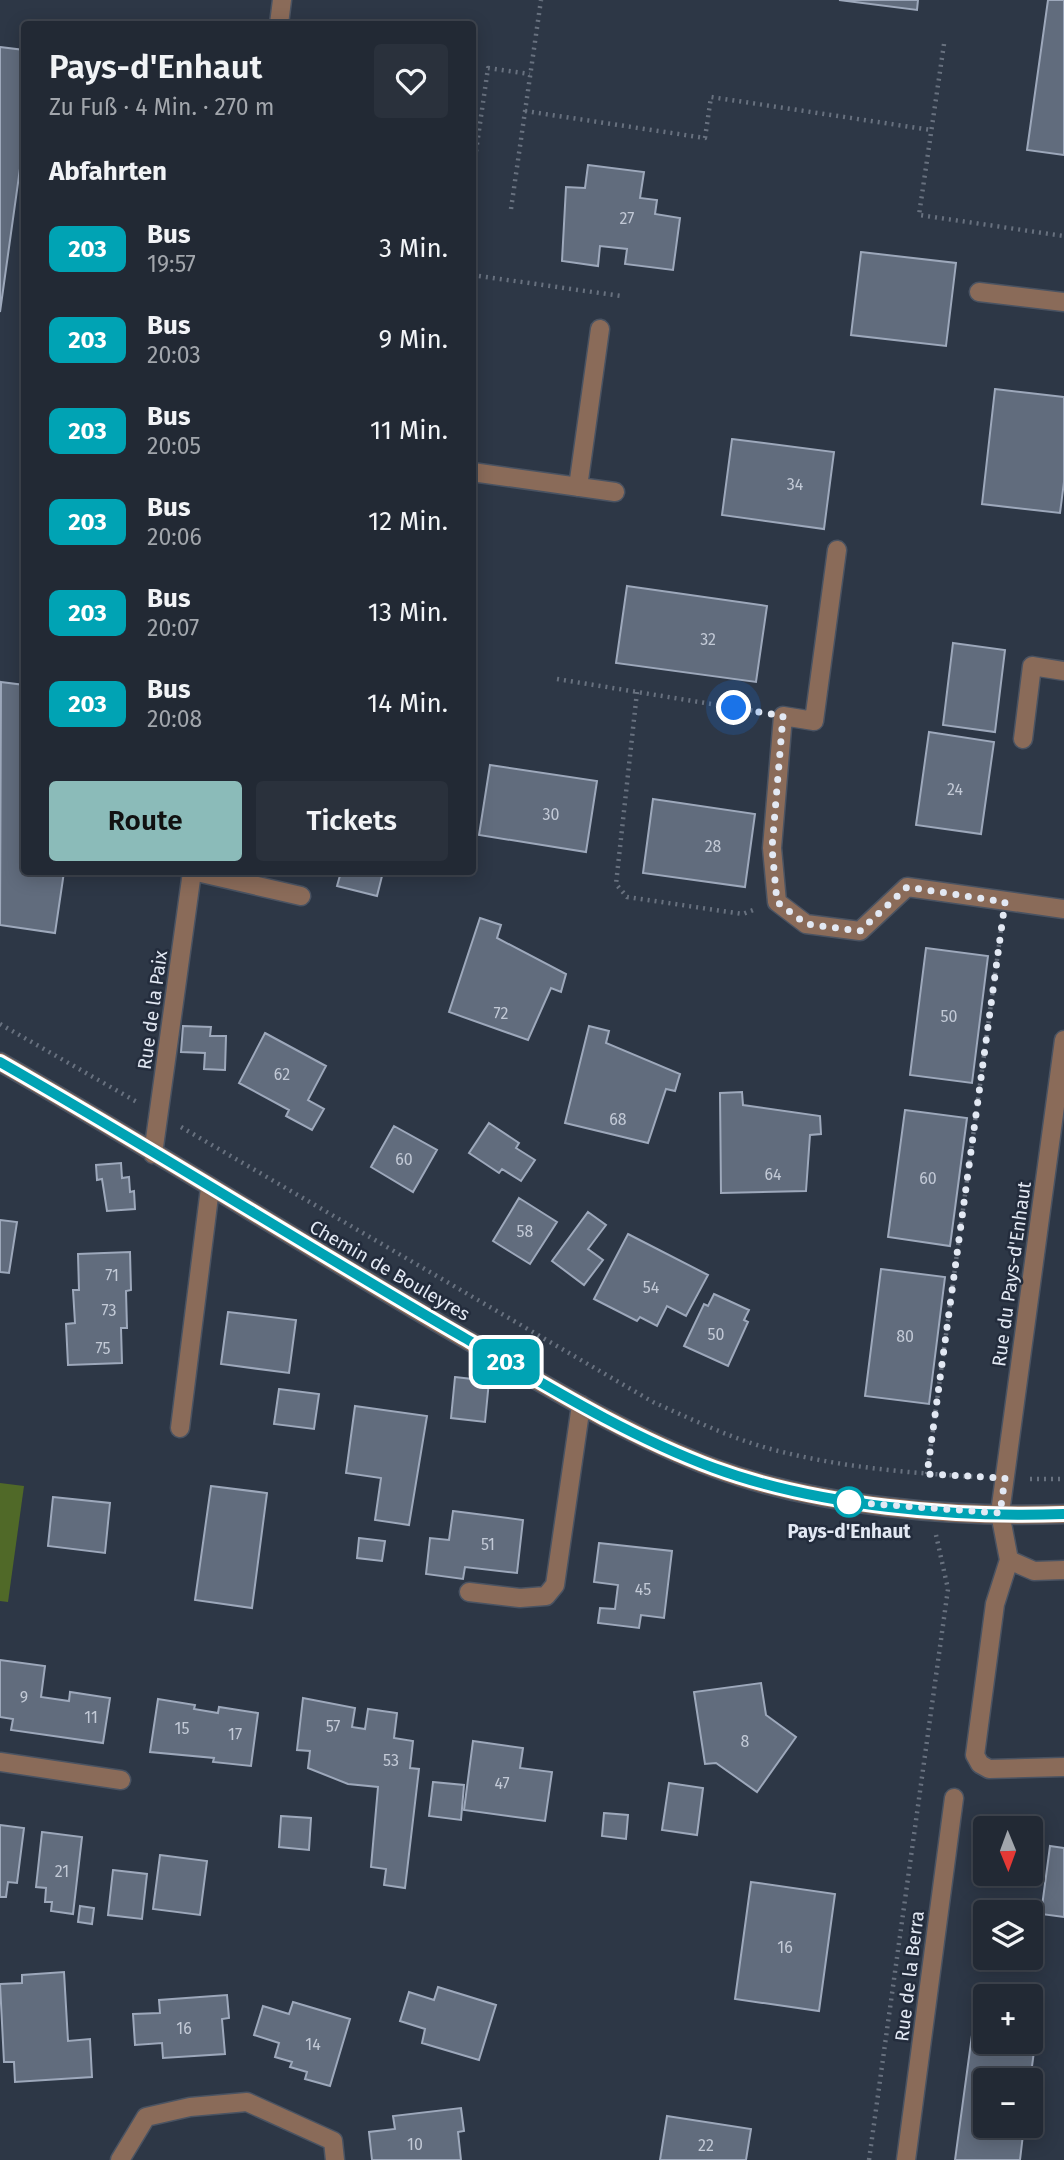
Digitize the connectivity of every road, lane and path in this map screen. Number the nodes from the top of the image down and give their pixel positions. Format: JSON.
{"nodes":[{"id":1,"x":282,"y":0,"type":"edge"},
{"id":2,"x":541,"y":0,"type":"edge"},
{"id":3,"x":279,"y":21,"type":"edge"},
{"id":4,"x":944,"y":44,"type":"dead end"},
{"id":5,"x":530,"y":74,"type":"junction"},
{"id":6,"x":525,"y":111,"type":"junction"},
{"id":7,"x":931,"y":130,"type":"junction"},
{"id":8,"x":476,"y":151,"type":"edge"},
{"id":9,"x":511,"y":209,"type":"dead end"},
{"id":10,"x":1064,"y":236,"type":"edge"},
{"id":11,"x":476,"y":276,"type":"edge"},
{"id":12,"x":979,"y":292,"type":"dead end"},
{"id":13,"x":621,"y":296,"type":"dead end"},
{"id":14,"x":1064,"y":302,"type":"edge"},
{"id":15,"x":600,"y":329,"type":"dead end"},
{"id":16,"x":476,"y":473,"type":"edge"},
{"id":17,"x":578,"y":487,"type":"junction"},
{"id":18,"x":615,"y":492,"type":"dead end"},
{"id":19,"x":837,"y":550,"type":"dead end"},
{"id":20,"x":1064,"y":671,"type":"edge"},
{"id":21,"x":557,"y":679,"type":"dead end"},
{"id":22,"x":637,"y":692,"type":"junction"},
{"id":23,"x":783,"y":716,"type":"junction"},
{"id":24,"x":1023,"y":739,"type":"dead end"},
{"id":25,"x":194,"y":875,"type":"edge"},
{"id":26,"x":207,"y":875,"type":"edge"},
{"id":27,"x":301,"y":896,"type":"dead end"},
{"id":28,"x":777,"y":902,"type":"junction"},
{"id":29,"x":1005,"y":902,"type":"junction"},
{"id":30,"x":1064,"y":909,"type":"edge"},
{"id":31,"x":0,"y":1024,"type":"edge"},
{"id":32,"x":1064,"y":1040,"type":"edge"},
{"id":33,"x":0,"y":1062,"type":"edge"},
{"id":34,"x":159,"y":1115,"type":"junction"},
{"id":35,"x":153,"y":1154,"type":"junction"},
{"id":36,"x":210,"y":1188,"type":"junction"},
{"id":37,"x":581,"y":1405,"type":"junction"},
{"id":38,"x":180,"y":1428,"type":"dead end"},
{"id":39,"x":927,"y":1474,"type":"junction"},
{"id":40,"x":1005,"y":1478,"type":"junction"},
{"id":41,"x":1064,"y":1479,"type":"edge"},
{"id":42,"x":1000,"y":1513,"type":"junction"},
{"id":43,"x":1064,"y":1514,"type":"edge"},
{"id":44,"x":936,"y":1536,"type":"dead end"},
{"id":45,"x":1009,"y":1560,"type":"junction"},
{"id":46,"x":1064,"y":1570,"type":"edge"},
{"id":47,"x":469,"y":1592,"type":"dead end"},
{"id":48,"x":0,"y":1762,"type":"edge"},
{"id":49,"x":1064,"y":1768,"type":"edge"},
{"id":50,"x":121,"y":1780,"type":"dead end"},
{"id":51,"x":954,"y":1798,"type":"dead end"},
{"id":52,"x":120,"y":2160,"type":"edge"},
{"id":53,"x":335,"y":2160,"type":"edge"},
{"id":54,"x":870,"y":2160,"type":"edge"},
{"id":55,"x":906,"y":2160,"type":"edge"}],
"edges":[{"from":1,"to":3,"type":"street"},
{"from":2,"to":5,"type":"path"},
{"from":4,"to":7,"type":"path"},
{"from":5,"to":6,"type":"path"},
{"from":5,"to":8,"type":"path"},
{"from":6,"to":7,"type":"path"},
{"from":6,"to":9,"type":"path"},
{"from":7,"to":10,"type":"path"},
{"from":11,"to":13,"type":"path"},
{"from":12,"to":14,"type":"street"},
{"from":15,"to":17,"type":"street"},
{"from":16,"to":17,"type":"street"},
{"from":17,"to":18,"type":"street"},
{"from":19,"to":23,"type":"street"},
{"from":20,"to":24,"type":"street"},
{"from":21,"to":22,"type":"path"},
{"from":22,"to":23,"type":"path"},
{"from":22,"to":28,"type":"path"},
{"from":23,"to":28,"type":"street"},
{"from":25,"to":34,"type":"street","name":"Rue de la Paix"},
{"from":26,"to":27,"type":"street"},
{"from":28,"to":29,"type":"street"},
{"from":29,"to":30,"type":"street"},
{"from":29,"to":39,"type":"path"},
{"from":31,"to":34,"type":"path"},
{"from":32,"to":40,"type":"street","name":"Rue du Pays-d'Enhaut"},
{"from":33,"to":35,"type":"street","name":"Chemin de Bouleyres"},
{"from":34,"to":35,"type":"street","name":"Rue de la Paix"},
{"from":34,"to":39,"type":"path"},
{"from":35,"to":36,"type":"street","name":"Chemin de Bouleyres"},
{"from":36,"to":37,"type":"street","name":"Chemin de Bouleyres"},
{"from":36,"to":38,"type":"street"},
{"from":37,"to":42,"type":"street","name":"Chemin de Bouleyres"},
{"from":37,"to":47,"type":"street"},
{"from":39,"to":40,"type":"path"},
{"from":40,"to":41,"type":"path"},
{"from":40,"to":42,"type":"street","name":"Rue du Pays-d'Enhaut"},
{"from":42,"to":43,"type":"street","name":"Chemin de Bouleyres"},
{"from":42,"to":45,"type":"street","name":"Rue du Pays-d'Enhaut"},
{"from":44,"to":54,"type":"path"},
{"from":45,"to":46,"type":"street"},
{"from":45,"to":49,"type":"street"},
{"from":48,"to":50,"type":"street"},
{"from":51,"to":55,"type":"street","name":"Rue de la Berra"},
{"from":52,"to":53,"type":"street"}]}
